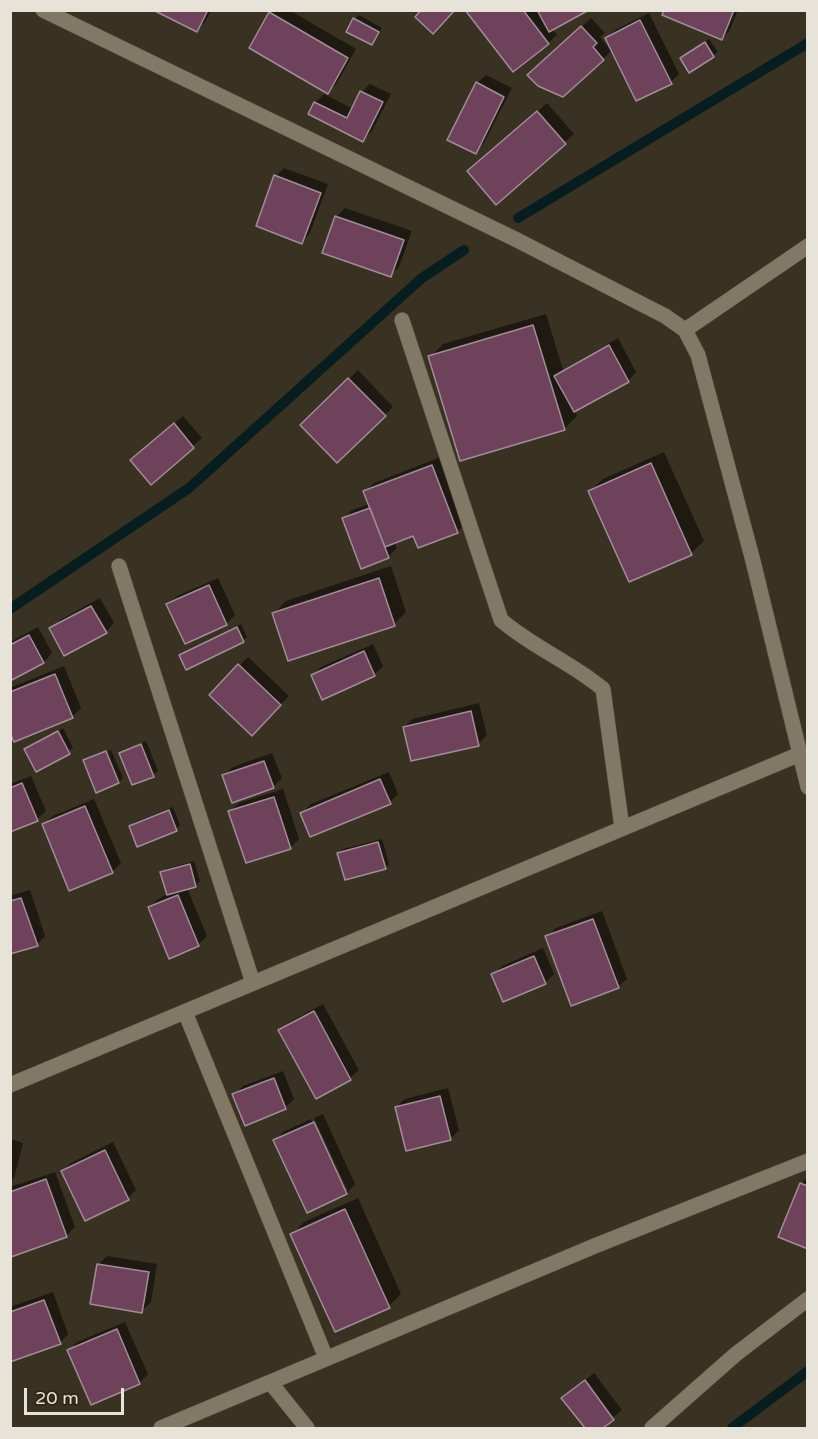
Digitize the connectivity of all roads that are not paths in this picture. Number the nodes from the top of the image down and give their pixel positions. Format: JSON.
{"nodes":[{"id":1,"x":43,"y":10,"type":"edge"},
{"id":2,"x":807,"y":246,"type":"edge"},
{"id":3,"x":402,"y":320,"type":"dead end"},
{"id":4,"x":685,"y":330,"type":"junction"},
{"id":5,"x":119,"y":566,"type":"dead end"},
{"id":6,"x":800,"y":754,"type":"junction"},
{"id":7,"x":807,"y":787,"type":"edge"},
{"id":8,"x":622,"y":828,"type":"junction"},
{"id":9,"x":253,"y":983,"type":"junction"},
{"id":10,"x":185,"y":1012,"type":"junction"},
{"id":11,"x":10,"y":1085,"type":"edge"},
{"id":12,"x":807,"y":1161,"type":"edge"},
{"id":13,"x":807,"y":1299,"type":"edge"},
{"id":14,"x":326,"y":1358,"type":"junction"},
{"id":15,"x":270,"y":1382,"type":"junction"},
{"id":16,"x":161,"y":1428,"type":"edge"},
{"id":17,"x":307,"y":1428,"type":"edge"},
{"id":18,"x":652,"y":1428,"type":"edge"}],
"edges":[{"from":1,"to":4,"type":"street"},
{"from":2,"to":4,"type":"street"},
{"from":3,"to":8,"type":"street"},
{"from":4,"to":6,"type":"street"},
{"from":5,"to":9,"type":"street"},
{"from":6,"to":7,"type":"street"},
{"from":6,"to":8,"type":"street"},
{"from":8,"to":9,"type":"street"},
{"from":9,"to":10,"type":"street"},
{"from":10,"to":11,"type":"street"},
{"from":10,"to":14,"type":"street"},
{"from":12,"to":14,"type":"street"},
{"from":13,"to":18,"type":"street"},
{"from":14,"to":15,"type":"street"},
{"from":15,"to":16,"type":"street"},
{"from":15,"to":17,"type":"street"}]}
